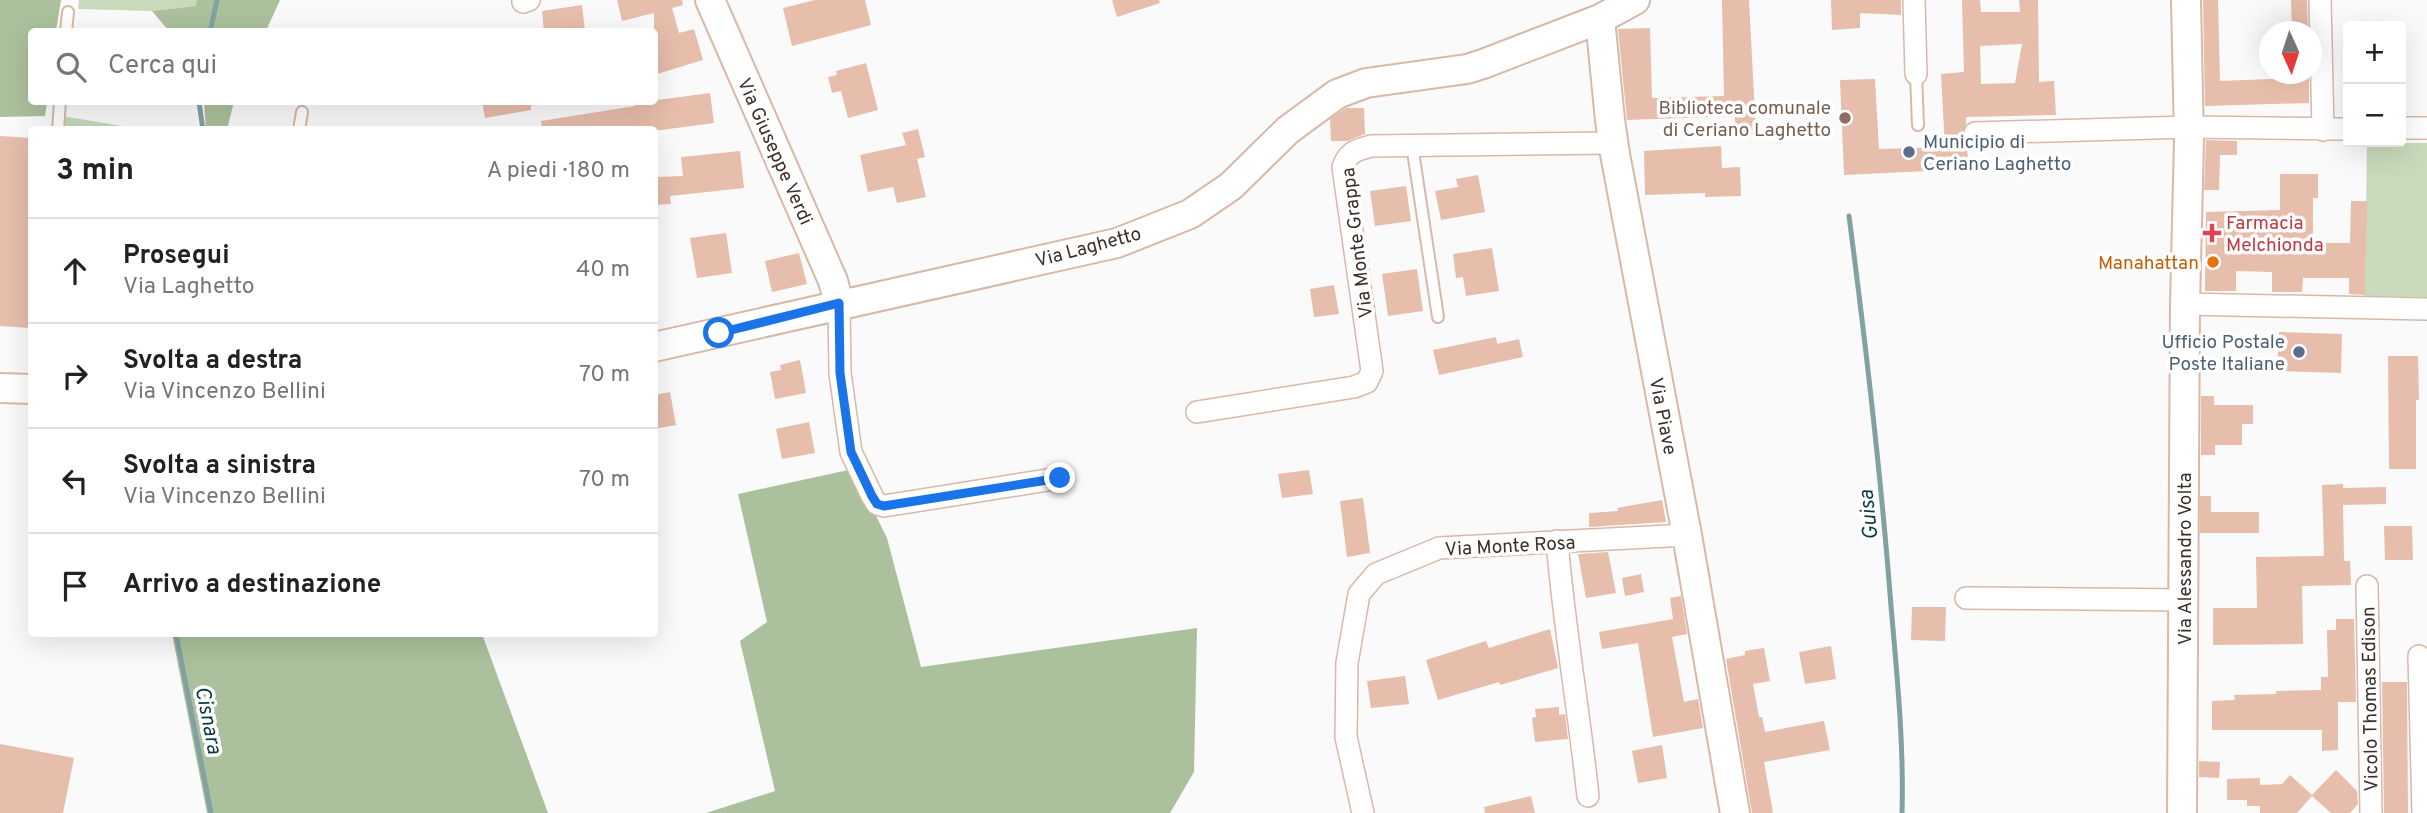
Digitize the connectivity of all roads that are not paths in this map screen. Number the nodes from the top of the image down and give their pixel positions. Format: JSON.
{"nodes":[{"id":1,"x":710,"y":0,"type":"edge"},
{"id":2,"x":1635,"y":0,"type":"edge"},
{"id":3,"x":1914,"y":0,"type":"edge"},
{"id":4,"x":2186,"y":0,"type":"edge"},
{"id":5,"x":2320,"y":0,"type":"edge"},
{"id":6,"x":68,"y":12,"type":"dead end"},
{"id":7,"x":1600,"y":19,"type":"junction"},
{"id":8,"x":66,"y":28,"type":"edge"},
{"id":9,"x":1916,"y":75,"type":"joint"},
{"id":10,"x":60,"y":105,"type":"edge"},
{"id":11,"x":302,"y":112,"type":"dead end"},
{"id":12,"x":1918,"y":125,"type":"dead end"},
{"id":13,"x":58,"y":126,"type":"edge"},
{"id":14,"x":300,"y":126,"type":"edge"},
{"id":15,"x":2189,"y":127,"type":"junction"},
{"id":16,"x":2406,"y":128,"type":"edge"},
{"id":17,"x":2427,"y":128,"type":"edge"},
{"id":18,"x":2343,"y":129,"type":"edge"},
{"id":19,"x":2323,"y":130,"type":"junction"},
{"id":20,"x":1975,"y":133,"type":"dead end"},
{"id":21,"x":1614,"y":143,"type":"junction"},
{"id":22,"x":1412,"y":145,"type":"junction"},
{"id":23,"x":839,"y":303,"type":"junction"},
{"id":24,"x":2185,"y":304,"type":"junction"},
{"id":25,"x":2427,"y":309,"type":"edge"},
{"id":26,"x":1438,"y":317,"type":"dead end"},
{"id":27,"x":658,"y":345,"type":"edge"},
{"id":28,"x":0,"y":388,"type":"edge"},
{"id":29,"x":28,"y":389,"type":"edge"},
{"id":30,"x":1197,"y":412,"type":"dead end"},
{"id":31,"x":1060,"y":478,"type":"dead end"},
{"id":32,"x":1687,"y":535,"type":"junction"},
{"id":33,"x":1557,"y":541,"type":"junction"},
{"id":34,"x":2367,"y":586,"type":"dead end"},
{"id":35,"x":1966,"y":598,"type":"dead end"},
{"id":36,"x":2184,"y":600,"type":"junction"},
{"id":37,"x":2419,"y":656,"type":"dead end"},
{"id":38,"x":1588,"y":796,"type":"dead end"},
{"id":39,"x":1363,"y":813,"type":"edge"},
{"id":40,"x":1735,"y":813,"type":"edge"},
{"id":41,"x":2182,"y":813,"type":"edge"},
{"id":42,"x":2371,"y":813,"type":"edge"},
{"id":43,"x":2423,"y":813,"type":"edge"}],
"edges":[{"from":1,"to":23,"type":"street","name":"Via Giuseppe Verdi"},
{"from":2,"to":7,"type":"street","name":"Via Laghetto"},
{"from":3,"to":9,"type":"street"},
{"from":4,"to":15,"type":"street","name":"Via Alessandro Volta"},
{"from":5,"to":19,"type":"street"},
{"from":6,"to":8,"type":"lane"},
{"from":7,"to":21,"type":"street","name":"Via Piave"},
{"from":7,"to":23,"type":"street","name":"Via Laghetto"},
{"from":9,"to":12,"type":"lane"},
{"from":10,"to":13,"type":"lane"},
{"from":11,"to":14,"type":"lane"},
{"from":15,"to":19,"type":"street"},
{"from":15,"to":20,"type":"street"},
{"from":15,"to":24,"type":"street","name":"Via Alessandro Volta"},
{"from":16,"to":17,"type":"street"},
{"from":18,"to":19,"type":"street"},
{"from":21,"to":22,"type":"street","name":"Via Monte Grappa"},
{"from":21,"to":32,"type":"street","name":"Via Piave"},
{"from":22,"to":26,"type":"lane"},
{"from":22,"to":30,"type":"street","name":"Via Monte Grappa"},
{"from":23,"to":27,"type":"street","name":"Via Laghetto"},
{"from":23,"to":31,"type":"street"},
{"from":24,"to":25,"type":"street"},
{"from":24,"to":36,"type":"street","name":"Via Alessandro Volta"},
{"from":28,"to":29,"type":"street"},
{"from":32,"to":33,"type":"street","name":"Via Monte Rosa"},
{"from":32,"to":40,"type":"street","name":"Via Piave"},
{"from":33,"to":38,"type":"street"},
{"from":33,"to":39,"type":"street","name":"Via Monte Rosa"},
{"from":34,"to":42,"type":"street","name":"Vicolo Thomas Edison"},
{"from":35,"to":36,"type":"street"},
{"from":36,"to":41,"type":"street","name":"Via Alessandro Volta"},
{"from":37,"to":43,"type":"street"}]}
